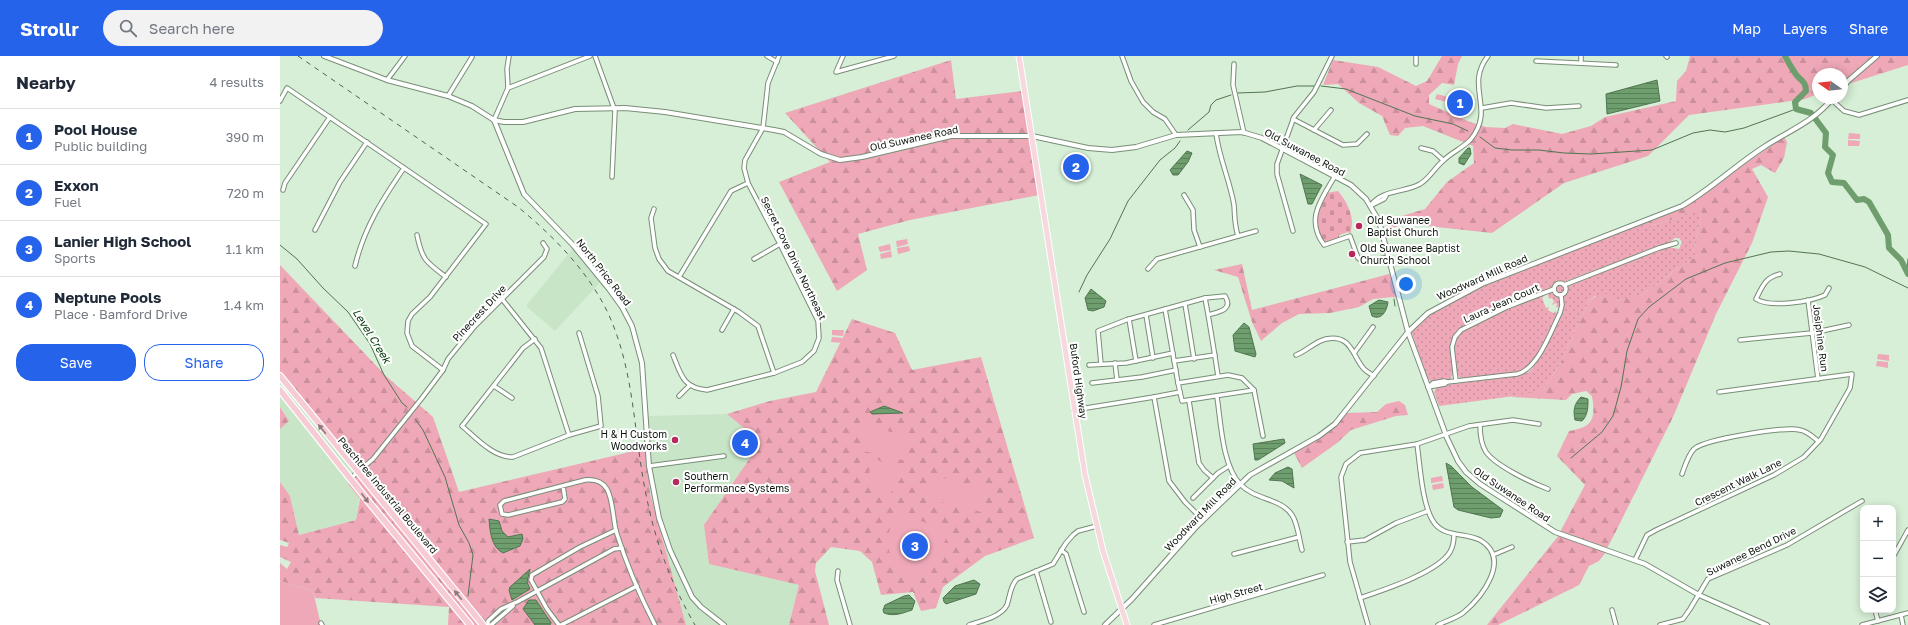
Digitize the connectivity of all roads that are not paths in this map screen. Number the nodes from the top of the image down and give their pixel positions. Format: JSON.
{"nodes":[{"id":1,"x":405,"y":56,"type":"edge"},
{"id":2,"x":509,"y":56,"type":"edge"},
{"id":3,"x":595,"y":56,"type":"edge"},
{"id":4,"x":767,"y":56,"type":"edge"},
{"id":5,"x":779,"y":56,"type":"edge"},
{"id":6,"x":843,"y":56,"type":"edge"},
{"id":7,"x":894,"y":56,"type":"edge"},
{"id":8,"x":1019,"y":56,"type":"edge"},
{"id":9,"x":1122,"y":56,"type":"edge"},
{"id":10,"x":1332,"y":56,"type":"edge"},
{"id":11,"x":1416,"y":56,"type":"edge"},
{"id":12,"x":1488,"y":56,"type":"edge"},
{"id":13,"x":1581,"y":56,"type":"edge"},
{"id":14,"x":1877,"y":56,"type":"edge"},
{"id":15,"x":326,"y":57,"type":"edge"},
{"id":16,"x":472,"y":57,"type":"dead end"},
{"id":17,"x":589,"y":57,"type":"edge"},
{"id":18,"x":1536,"y":61,"type":"dead end"},
{"id":19,"x":777,"y":62,"type":"junction"},
{"id":20,"x":1581,"y":63,"type":"junction"},
{"id":21,"x":1234,"y":64,"type":"dead end"},
{"id":22,"x":1416,"y":64,"type":"dead end"},
{"id":23,"x":1616,"y":64,"type":"dead end"},
{"id":24,"x":388,"y":80,"type":"junction"},
{"id":25,"x":1848,"y":83,"type":"edge"},
{"id":26,"x":508,"y":88,"type":"junction"},
{"id":27,"x":448,"y":96,"type":"junction"},
{"id":28,"x":1908,"y":100,"type":"edge"},
{"id":29,"x":280,"y":101,"type":"edge"},
{"id":30,"x":1827,"y":104,"type":"edge"},
{"id":31,"x":1837,"y":104,"type":"edge"},
{"id":32,"x":1579,"y":106,"type":"dead end"},
{"id":33,"x":1482,"y":108,"type":"junction"},
{"id":34,"x":614,"y":109,"type":"junction"},
{"id":35,"x":1331,"y":110,"type":"dead end"},
{"id":36,"x":330,"y":117,"type":"junction"},
{"id":37,"x":1293,"y":119,"type":"junction"},
{"id":38,"x":494,"y":120,"type":"junction"},
{"id":39,"x":763,"y":128,"type":"junction"},
{"id":40,"x":1314,"y":130,"type":"junction"},
{"id":41,"x":1216,"y":133,"type":"junction"},
{"id":42,"x":1244,"y":133,"type":"junction"},
{"id":43,"x":1367,"y":134,"type":"dead end"},
{"id":44,"x":1176,"y":135,"type":"junction"},
{"id":45,"x":1032,"y":136,"type":"junction"},
{"id":46,"x":367,"y":142,"type":"junction"},
{"id":47,"x":1421,"y":148,"type":"dead end"},
{"id":48,"x":1284,"y":149,"type":"junction"},
{"id":49,"x":1443,"y":160,"type":"junction"},
{"id":50,"x":404,"y":168,"type":"junction"},
{"id":51,"x":1335,"y":176,"type":"junction"},
{"id":52,"x":612,"y":178,"type":"dead end"},
{"id":53,"x":748,"y":183,"type":"junction"},
{"id":54,"x":283,"y":190,"type":"dead end"},
{"id":55,"x":1184,"y":195,"type":"dead end"},
{"id":56,"x":1371,"y":205,"type":"junction"},
{"id":57,"x":654,"y":209,"type":"dead end"},
{"id":58,"x":315,"y":230,"type":"dead end"},
{"id":59,"x":1256,"y":230,"type":"dead end"},
{"id":60,"x":1293,"y":231,"type":"dead end"},
{"id":61,"x":417,"y":234,"type":"dead end"},
{"id":62,"x":1238,"y":236,"type":"junction"},
{"id":63,"x":543,"y":243,"type":"dead end"},
{"id":64,"x":1676,"y":243,"type":"dead end"},
{"id":65,"x":780,"y":244,"type":"junction"},
{"id":66,"x":1200,"y":247,"type":"junction"},
{"id":67,"x":1389,"y":257,"type":"junction"},
{"id":68,"x":754,"y":259,"type":"dead end"},
{"id":69,"x":355,"y":266,"type":"dead end"},
{"id":70,"x":1148,"y":268,"type":"dead end"},
{"id":71,"x":1780,"y":274,"type":"dead end"},
{"id":72,"x":446,"y":277,"type":"junction"},
{"id":73,"x":679,"y":277,"type":"junction"},
{"id":74,"x":1564,"y":285,"type":"junction"},
{"id":75,"x":1829,"y":288,"type":"dead end"},
{"id":76,"x":1554,"y":289,"type":"junction"},
{"id":77,"x":1561,"y":295,"type":"junction"},
{"id":78,"x":1206,"y":298,"type":"junction"},
{"id":79,"x":502,"y":299,"type":"junction"},
{"id":80,"x":1808,"y":300,"type":"junction"},
{"id":81,"x":1185,"y":304,"type":"junction"},
{"id":82,"x":734,"y":309,"type":"junction"},
{"id":83,"x":1165,"y":309,"type":"junction"},
{"id":84,"x":1146,"y":315,"type":"junction"},
{"id":85,"x":1208,"y":315,"type":"junction"},
{"id":86,"x":1129,"y":319,"type":"junction"},
{"id":87,"x":1848,"y":325,"type":"dead end"},
{"id":88,"x":1373,"y":327,"type":"dead end"},
{"id":89,"x":722,"y":330,"type":"dead end"},
{"id":90,"x":1408,"y":332,"type":"junction"},
{"id":91,"x":579,"y":333,"type":"dead end"},
{"id":92,"x":1812,"y":333,"type":"junction"},
{"id":93,"x":535,"y":339,"type":"junction"},
{"id":94,"x":1740,"y":340,"type":"dead end"},
{"id":95,"x":1355,"y":352,"type":"junction"},
{"id":96,"x":1173,"y":353,"type":"junction"},
{"id":97,"x":673,"y":355,"type":"dead end"},
{"id":98,"x":1214,"y":355,"type":"junction"},
{"id":99,"x":1296,"y":355,"type":"dead end"},
{"id":100,"x":1153,"y":358,"type":"junction"},
{"id":101,"x":1194,"y":358,"type":"junction"},
{"id":102,"x":1136,"y":361,"type":"junction"},
{"id":103,"x":1174,"y":362,"type":"junction"},
{"id":104,"x":1115,"y":363,"type":"junction"},
{"id":105,"x":1101,"y":364,"type":"junction"},
{"id":106,"x":1089,"y":365,"type":"dead end"},
{"id":107,"x":442,"y":370,"type":"junction"},
{"id":108,"x":1176,"y":370,"type":"junction"},
{"id":109,"x":774,"y":373,"type":"junction"},
{"id":110,"x":280,"y":376,"type":"edge"},
{"id":111,"x":1218,"y":376,"type":"junction"},
{"id":112,"x":1374,"y":376,"type":"junction"},
{"id":113,"x":1818,"y":379,"type":"junction"},
{"id":114,"x":1117,"y":380,"type":"junction"},
{"id":115,"x":1456,"y":381,"type":"junction"},
{"id":116,"x":1178,"y":383,"type":"junction"},
{"id":117,"x":1092,"y":384,"type":"dead end"},
{"id":118,"x":494,"y":386,"type":"junction"},
{"id":119,"x":689,"y":386,"type":"junction"},
{"id":120,"x":1428,"y":387,"type":"junction"},
{"id":121,"x":280,"y":390,"type":"edge"},
{"id":122,"x":1254,"y":390,"type":"junction"},
{"id":123,"x":1180,"y":392,"type":"junction"},
{"id":124,"x":1720,"y":392,"type":"dead end"},
{"id":125,"x":679,"y":396,"type":"dead end"},
{"id":126,"x":1154,"y":397,"type":"junction"},
{"id":127,"x":1217,"y":397,"type":"junction"},
{"id":128,"x":512,"y":398,"type":"dead end"},
{"id":129,"x":1189,"y":401,"type":"junction"},
{"id":130,"x":1074,"y":410,"type":"junction"},
{"id":131,"x":1539,"y":424,"type":"dead end"},
{"id":132,"x":1480,"y":425,"type":"junction"},
{"id":133,"x":1446,"y":434,"type":"junction"},
{"id":134,"x":569,"y":435,"type":"junction"},
{"id":135,"x":1263,"y":436,"type":"dead end"},
{"id":136,"x":1818,"y":441,"type":"junction"},
{"id":137,"x":1417,"y":444,"type":"junction"},
{"id":138,"x":724,"y":456,"type":"dead end"},
{"id":139,"x":649,"y":466,"type":"junction"},
{"id":140,"x":1229,"y":466,"type":"junction"},
{"id":141,"x":358,"y":473,"type":"junction"},
{"id":142,"x":1682,"y":474,"type":"dead end"},
{"id":143,"x":351,"y":478,"type":"junction"},
{"id":144,"x":1213,"y":478,"type":"junction"},
{"id":145,"x":1240,"y":484,"type":"junction"},
{"id":146,"x":563,"y":486,"type":"junction"},
{"id":147,"x":1548,"y":488,"type":"dead end"},
{"id":148,"x":1193,"y":498,"type":"dead end"},
{"id":149,"x":1862,"y":501,"type":"dead end"},
{"id":150,"x":1428,"y":511,"type":"junction"},
{"id":151,"x":1203,"y":520,"type":"junction"},
{"id":152,"x":1097,"y":526,"type":"junction"},
{"id":153,"x":616,"y":530,"type":"junction"},
{"id":154,"x":1908,"y":530,"type":"edge"},
{"id":155,"x":1454,"y":534,"type":"junction"},
{"id":156,"x":1299,"y":537,"type":"junction"},
{"id":157,"x":1347,"y":542,"type":"junction"},
{"id":158,"x":1512,"y":547,"type":"dead end"},
{"id":159,"x":622,"y":548,"type":"junction"},
{"id":160,"x":1061,"y":550,"type":"junction"},
{"id":161,"x":1302,"y":550,"type":"dead end"},
{"id":162,"x":1896,"y":552,"type":"edge"},
{"id":163,"x":1234,"y":554,"type":"dead end"},
{"id":164,"x":1493,"y":555,"type":"junction"},
{"id":165,"x":1635,"y":560,"type":"junction"},
{"id":166,"x":838,"y":571,"type":"dead end"},
{"id":167,"x":1036,"y":571,"type":"junction"},
{"id":168,"x":1323,"y":575,"type":"dead end"},
{"id":169,"x":637,"y":586,"type":"junction"},
{"id":170,"x":537,"y":591,"type":"junction"},
{"id":171,"x":1699,"y":595,"type":"junction"},
{"id":172,"x":1360,"y":598,"type":"junction"},
{"id":173,"x":1122,"y":610,"type":"junction"},
{"id":174,"x":1612,"y":610,"type":"dead end"},
{"id":175,"x":1084,"y":612,"type":"dead end"},
{"id":176,"x":1876,"y":613,"type":"edge"},
{"id":177,"x":1908,"y":613,"type":"edge"},
{"id":178,"x":1901,"y":615,"type":"junction"},
{"id":179,"x":1878,"y":621,"type":"junction"},
{"id":180,"x":1051,"y":622,"type":"dead end"},
{"id":181,"x":655,"y":624,"type":"edge"},
{"id":182,"x":470,"y":625,"type":"edge"},
{"id":183,"x":483,"y":625,"type":"edge"},
{"id":184,"x":489,"y":625,"type":"edge"},
{"id":185,"x":560,"y":625,"type":"edge"},
{"id":186,"x":649,"y":625,"type":"edge"},
{"id":187,"x":724,"y":625,"type":"edge"},
{"id":188,"x":850,"y":625,"type":"edge"},
{"id":189,"x":969,"y":625,"type":"edge"},
{"id":190,"x":1105,"y":625,"type":"edge"},
{"id":191,"x":1127,"y":625,"type":"edge"},
{"id":192,"x":1154,"y":625,"type":"edge"},
{"id":193,"x":1368,"y":625,"type":"edge"},
{"id":194,"x":1438,"y":625,"type":"edge"},
{"id":195,"x":1616,"y":625,"type":"edge"},
{"id":196,"x":1660,"y":625,"type":"edge"},
{"id":197,"x":1767,"y":625,"type":"edge"},
{"id":198,"x":1862,"y":625,"type":"edge"},
{"id":199,"x":1903,"y":625,"type":"edge"}],
"edges":[{"from":1,"to":24,"type":"street"},
{"from":2,"to":26,"type":"street"},
{"from":3,"to":34,"type":"street"},
{"from":4,"to":19,"type":"street"},
{"from":5,"to":19,"type":"street"},
{"from":6,"to":7,"type":"street"},
{"from":8,"to":45,"type":"main road","name":"Buford Highway"},
{"from":9,"to":44,"type":"street"},
{"from":10,"to":37,"type":"street"},
{"from":11,"to":22,"type":"street"},
{"from":12,"to":33,"type":"street"},
{"from":13,"to":20,"type":"street"},
{"from":14,"to":25,"type":"street"},
{"from":15,"to":24,"type":"street"},
{"from":16,"to":27,"type":"street"},
{"from":17,"to":26,"type":"street"},
{"from":18,"to":20,"type":"street"},
{"from":19,"to":39,"type":"street"},
{"from":20,"to":23,"type":"street"},
{"from":21,"to":42,"type":"street"},
{"from":24,"to":27,"type":"street"},
{"from":26,"to":38,"type":"street"},
{"from":27,"to":38,"type":"street"},
{"from":28,"to":31,"type":"street"},
{"from":29,"to":36,"type":"street"},
{"from":30,"to":90,"type":"street","name":"Woodward Mill Road"},
{"from":32,"to":33,"type":"street"},
{"from":33,"to":49,"type":"street"},
{"from":34,"to":38,"type":"street","name":"Old Suwanee Road"},
{"from":34,"to":39,"type":"street","name":"Old Suwanee Road"},
{"from":34,"to":52,"type":"street"},
{"from":35,"to":40,"type":"street"},
{"from":36,"to":46,"type":"street"},
{"from":36,"to":54,"type":"street"},
{"from":37,"to":40,"type":"street"},
{"from":37,"to":48,"type":"street"},
{"from":38,"to":139,"type":"street","name":"North Price Road"},
{"from":39,"to":45,"type":"street","name":"Old Suwanee Road"},
{"from":39,"to":53,"type":"street","name":"Secret Cove Drive Northeast"},
{"from":40,"to":43,"type":"street"},
{"from":41,"to":42,"type":"street","name":"Old Suwanee Road"},
{"from":41,"to":44,"type":"street","name":"Old Suwanee Road"},
{"from":41,"to":62,"type":"street"},
{"from":42,"to":48,"type":"street","name":"Old Suwanee Road"},
{"from":44,"to":45,"type":"street","name":"Old Suwanee Road"},
{"from":45,"to":130,"type":"main road","name":"Buford Highway"},
{"from":46,"to":50,"type":"street"},
{"from":46,"to":58,"type":"street"},
{"from":47,"to":49,"type":"street"},
{"from":48,"to":51,"type":"street","name":"Old Suwanee Road"},
{"from":48,"to":60,"type":"street"},
{"from":49,"to":56,"type":"street"},
{"from":50,"to":69,"type":"street"},
{"from":50,"to":72,"type":"street"},
{"from":51,"to":56,"type":"street","name":"Old Suwanee Road"},
{"from":51,"to":67,"type":"street"},
{"from":53,"to":65,"type":"street","name":"Secret Cove Drive Northeast"},
{"from":53,"to":73,"type":"street"},
{"from":55,"to":66,"type":"street"},
{"from":56,"to":67,"type":"street","name":"Old Suwanee Road"},
{"from":57,"to":73,"type":"street"},
{"from":59,"to":62,"type":"street"},
{"from":61,"to":72,"type":"street"},
{"from":62,"to":66,"type":"street"},
{"from":63,"to":79,"type":"street","name":"Pinecrest Drive"},
{"from":64,"to":74,"type":"street","name":"Laura Jean Court"},
{"from":65,"to":68,"type":"street"},
{"from":65,"to":109,"type":"street","name":"Secret Cove Drive Northeast"},
{"from":66,"to":70,"type":"street"},
{"from":67,"to":90,"type":"street","name":"Old Suwanee Road"},
{"from":71,"to":80,"type":"street"},
{"from":72,"to":107,"type":"street"},
{"from":73,"to":82,"type":"street"},
{"from":74,"to":76,"type":"street","name":"Laura Jean Court"},
{"from":74,"to":77,"type":"street"},
{"from":75,"to":80,"type":"street"},
{"from":76,"to":77,"type":"street","name":"Laura Jean Court"},
{"from":76,"to":115,"type":"street","name":"Laura Jean Court"},
{"from":77,"to":115,"type":"street"},
{"from":78,"to":81,"type":"street"},
{"from":78,"to":85,"type":"street"},
{"from":78,"to":85,"type":"street"},
{"from":79,"to":93,"type":"street"},
{"from":79,"to":107,"type":"street","name":"Pinecrest Drive"},
{"from":80,"to":92,"type":"street","name":"Josiphine Run"},
{"from":81,"to":83,"type":"street"},
{"from":81,"to":101,"type":"street"},
{"from":82,"to":89,"type":"street"},
{"from":82,"to":109,"type":"street"},
{"from":83,"to":84,"type":"street"},
{"from":83,"to":96,"type":"street"},
{"from":84,"to":86,"type":"street"},
{"from":84,"to":100,"type":"street"},
{"from":85,"to":98,"type":"street"},
{"from":86,"to":102,"type":"street"},
{"from":86,"to":105,"type":"street"},
{"from":87,"to":92,"type":"street"},
{"from":88,"to":95,"type":"street"},
{"from":90,"to":112,"type":"street","name":"Woodward Mill Road"},
{"from":90,"to":120,"type":"street","name":"Old Suwanee Road"},
{"from":91,"to":134,"type":"street"},
{"from":92,"to":94,"type":"street"},
{"from":92,"to":113,"type":"street","name":"Josiphine Run"},
{"from":93,"to":118,"type":"street"},
{"from":93,"to":134,"type":"street"},
{"from":95,"to":99,"type":"street"},
{"from":95,"to":112,"type":"street"},
{"from":96,"to":100,"type":"street"},
{"from":96,"to":103,"type":"street"},
{"from":97,"to":119,"type":"street"},
{"from":98,"to":101,"type":"street"},
{"from":98,"to":111,"type":"street"},
{"from":100,"to":102,"type":"street"},
{"from":101,"to":103,"type":"street"},
{"from":102,"to":104,"type":"street"},
{"from":103,"to":108,"type":"street"},
{"from":104,"to":105,"type":"street"},
{"from":104,"to":114,"type":"street"},
{"from":105,"to":106,"type":"street"},
{"from":107,"to":141,"type":"street","name":"Pinecrest Drive"},
{"from":108,"to":114,"type":"street"},
{"from":108,"to":116,"type":"street"},
{"from":109,"to":119,"type":"street","name":"Secret Cove Drive Northeast"},
{"from":141,"to":110,"type":"highway","name":"Peachtree Industrial Boulevard","one_way":true},
{"from":111,"to":116,"type":"street"},
{"from":111,"to":122,"type":"street"},
{"from":112,"to":145,"type":"street","name":"Woodward Mill Road"},
{"from":113,"to":124,"type":"street","name":"Crescent Walk Lane"},
{"from":113,"to":136,"type":"street","name":"Crescent Walk Lane"},
{"from":114,"to":117,"type":"street"},
{"from":115,"to":120,"type":"street"},
{"from":116,"to":123,"type":"street"},
{"from":118,"to":128,"type":"street"},
{"from":118,"to":134,"type":"street"},
{"from":119,"to":125,"type":"street"},
{"from":120,"to":133,"type":"street","name":"Old Suwanee Road"},
{"from":121,"to":143,"type":"highway","name":"Peachtree Industrial Boulevard"},
{"from":122,"to":127,"type":"street"},
{"from":122,"to":135,"type":"street"},
{"from":123,"to":126,"type":"street"},
{"from":123,"to":129,"type":"street"},
{"from":126,"to":130,"type":"street"},
{"from":126,"to":151,"type":"street"},
{"from":127,"to":129,"type":"street"},
{"from":127,"to":140,"type":"street"},
{"from":129,"to":144,"type":"street"},
{"from":130,"to":152,"type":"main road","name":"Buford Highway"},
{"from":131,"to":132,"type":"street"},
{"from":132,"to":133,"type":"street"},
{"from":132,"to":147,"type":"street"},
{"from":133,"to":137,"type":"street"},
{"from":133,"to":165,"type":"street","name":"Old Suwanee Road"},
{"from":136,"to":142,"type":"street"},
{"from":136,"to":165,"type":"street","name":"Crescent Walk Lane"},
{"from":137,"to":150,"type":"street"},
{"from":137,"to":157,"type":"street"},
{"from":138,"to":139,"type":"street"},
{"from":139,"to":187,"type":"street","name":"North Price Road"},
{"from":140,"to":144,"type":"street"},
{"from":140,"to":145,"type":"street"},
{"from":141,"to":143,"type":"street","name":"Pinecrest Drive"},
{"from":183,"to":141,"type":"highway","name":"Peachtree Industrial Boulevard","one_way":true},
{"from":143,"to":182,"type":"highway","name":"Peachtree Industrial Boulevard","one_way":true},
{"from":144,"to":148,"type":"street"},
{"from":145,"to":151,"type":"street","name":"Woodward Mill Road"},
{"from":145,"to":156,"type":"street"},
{"from":146,"to":146,"type":"street"},
{"from":146,"to":153,"type":"street"},
{"from":149,"to":171,"type":"street","name":"Suwanee Bend Drive"},
{"from":150,"to":155,"type":"street"},
{"from":150,"to":157,"type":"street"},
{"from":151,"to":173,"type":"street","name":"Woodward Mill Road"},
{"from":152,"to":160,"type":"street"},
{"from":152,"to":173,"type":"main road","name":"Buford Highway"},
{"from":153,"to":159,"type":"street"},
{"from":153,"to":170,"type":"street"},
{"from":154,"to":162,"type":"street"},
{"from":155,"to":164,"type":"street"},
{"from":155,"to":172,"type":"street"},
{"from":156,"to":161,"type":"street"},
{"from":156,"to":163,"type":"street"},
{"from":157,"to":172,"type":"street"},
{"from":158,"to":164,"type":"street"},
{"from":159,"to":169,"type":"street"},
{"from":159,"to":170,"type":"street"},
{"from":160,"to":167,"type":"street"},
{"from":160,"to":175,"type":"street"},
{"from":164,"to":194,"type":"street"},
{"from":165,"to":171,"type":"street","name":"Old Suwanee Road"},
{"from":166,"to":188,"type":"street"},
{"from":167,"to":180,"type":"street"},
{"from":167,"to":189,"type":"street"},
{"from":168,"to":192,"type":"street","name":"High Street"},
{"from":169,"to":181,"type":"street"},
{"from":169,"to":185,"type":"street"},
{"from":170,"to":184,"type":"street"},
{"from":170,"to":185,"type":"street"},
{"from":171,"to":196,"type":"street","name":"Suwanee Bend Drive"},
{"from":171,"to":197,"type":"street","name":"Old Suwanee Road"},
{"from":172,"to":193,"type":"street"},
{"from":173,"to":190,"type":"street","name":"Woodward Mill Road"},
{"from":173,"to":191,"type":"main road","name":"Buford Highway"},
{"from":174,"to":195,"type":"street"},
{"from":176,"to":179,"type":"street"},
{"from":177,"to":178,"type":"street"},
{"from":178,"to":179,"type":"street"},
{"from":178,"to":199,"type":"street"},
{"from":179,"to":198,"type":"street"},
{"from":181,"to":186,"type":"street"}]}
